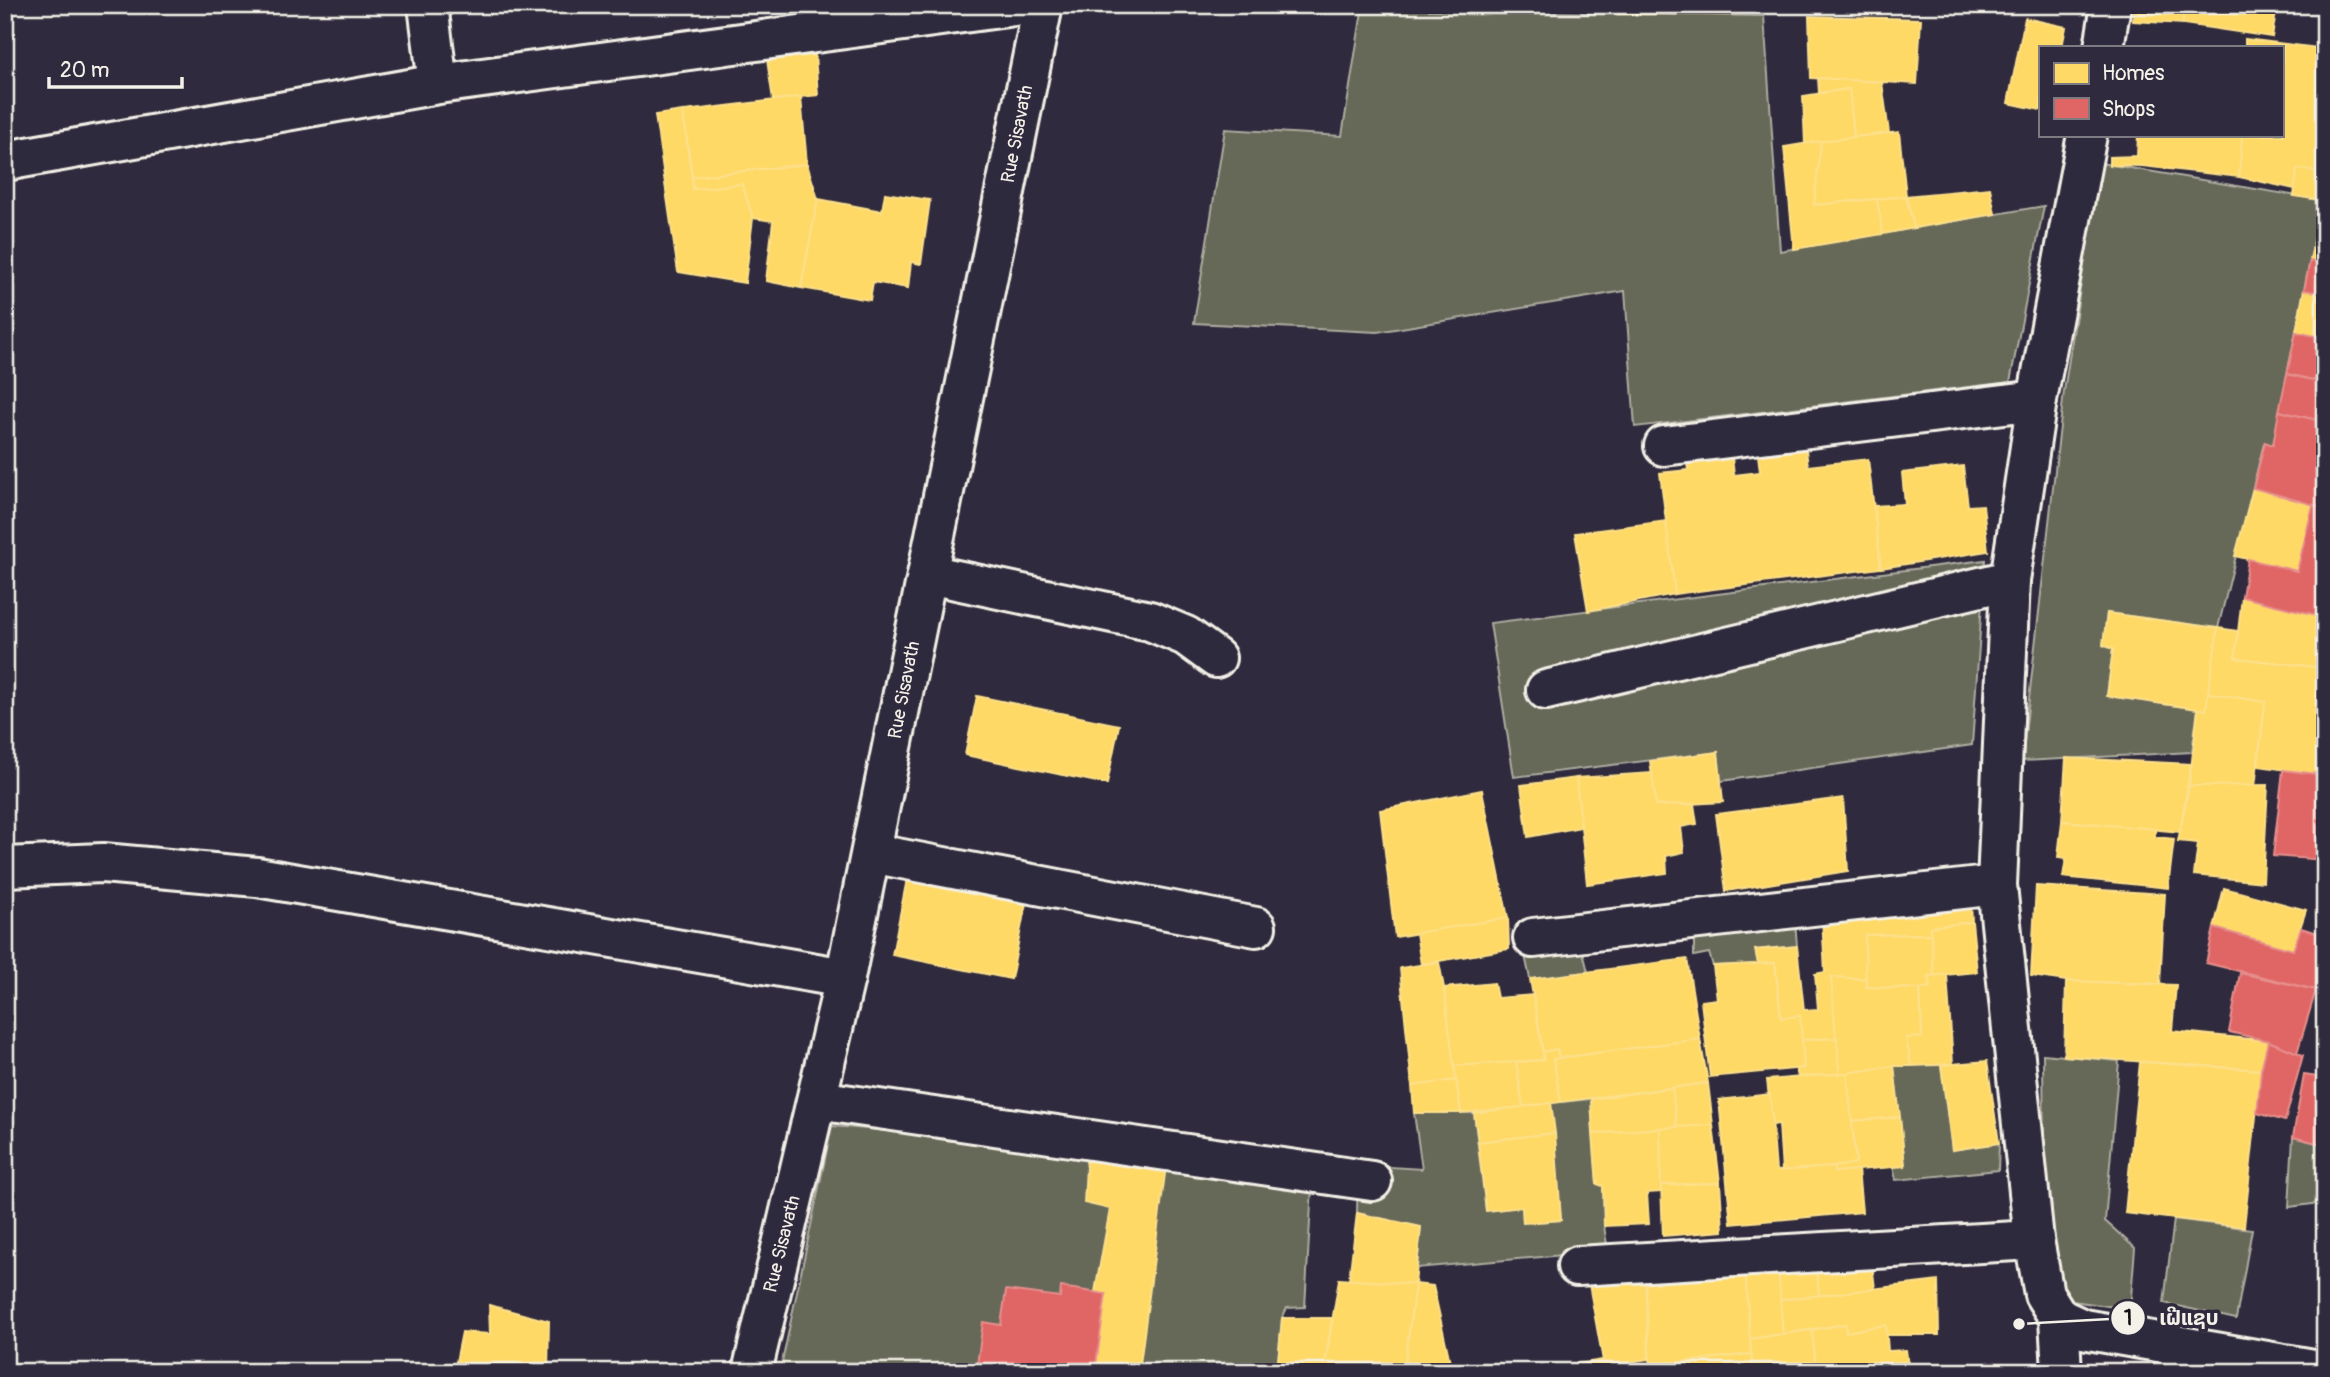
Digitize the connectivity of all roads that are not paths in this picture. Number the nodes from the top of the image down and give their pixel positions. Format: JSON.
{"nodes":[{"id":1,"x":428,"y":5,"type":"edge"},
{"id":2,"x":1022,"y":5,"type":"edge"},
{"id":3,"x":1043,"y":5,"type":"edge"},
{"id":4,"x":2111,"y":5,"type":"edge"},
{"id":5,"x":2104,"y":46,"type":"edge"},
{"id":6,"x":438,"y":84,"type":"junction"},
{"id":7,"x":2087,"y":136,"type":"edge"},
{"id":8,"x":5,"y":161,"type":"edge"},
{"id":9,"x":2037,"y":400,"type":"junction"},
{"id":10,"x":1664,"y":446,"type":"dead end"},
{"id":11,"x":928,"y":574,"type":"junction"},
{"id":12,"x":2010,"y":580,"type":"junction"},
{"id":13,"x":1216,"y":658,"type":"dead end"},
{"id":14,"x":1546,"y":690,"type":"dead end"},
{"id":15,"x":871,"y":853,"type":"junction"},
{"id":16,"x":5,"y":867,"type":"edge"},
{"id":17,"x":1997,"y":885,"type":"junction"},
{"id":18,"x":1255,"y":927,"type":"dead end"},
{"id":19,"x":1533,"y":938,"type":"dead end"},
{"id":20,"x":845,"y":978,"type":"junction"},
{"id":21,"x":817,"y":1100,"type":"junction"},
{"id":22,"x":1372,"y":1181,"type":"dead end"},
{"id":23,"x":2034,"y":1240,"type":"junction"},
{"id":24,"x":1577,"y":1266,"type":"dead end"},
{"id":25,"x":2059,"y":1318,"type":"junction"},
{"id":26,"x":2325,"y":1371,"type":"edge"},
{"id":27,"x":752,"y":1372,"type":"edge"},
{"id":28,"x":2062,"y":1372,"type":"edge"}],
"edges":[{"from":1,"to":6,"type":"street"},
{"from":2,"to":6,"type":"street"},
{"from":3,"to":11,"type":"street","name":"Rue Sisavath"},
{"from":4,"to":5,"type":"street"},
{"from":6,"to":8,"type":"street"},
{"from":7,"to":9,"type":"street"},
{"from":9,"to":10,"type":"street"},
{"from":9,"to":12,"type":"street"},
{"from":11,"to":13,"type":"street"},
{"from":11,"to":15,"type":"street","name":"Rue Sisavath"},
{"from":12,"to":14,"type":"street"},
{"from":12,"to":17,"type":"street"},
{"from":15,"to":18,"type":"street"},
{"from":15,"to":20,"type":"street","name":"Rue Sisavath"},
{"from":16,"to":20,"type":"street"},
{"from":17,"to":19,"type":"street"},
{"from":17,"to":23,"type":"street"},
{"from":20,"to":21,"type":"street","name":"Rue Sisavath"},
{"from":21,"to":22,"type":"street"},
{"from":21,"to":27,"type":"street","name":"Rue Sisavath"},
{"from":23,"to":24,"type":"street"},
{"from":23,"to":25,"type":"street"},
{"from":25,"to":26,"type":"street"},
{"from":25,"to":28,"type":"street"}]}
